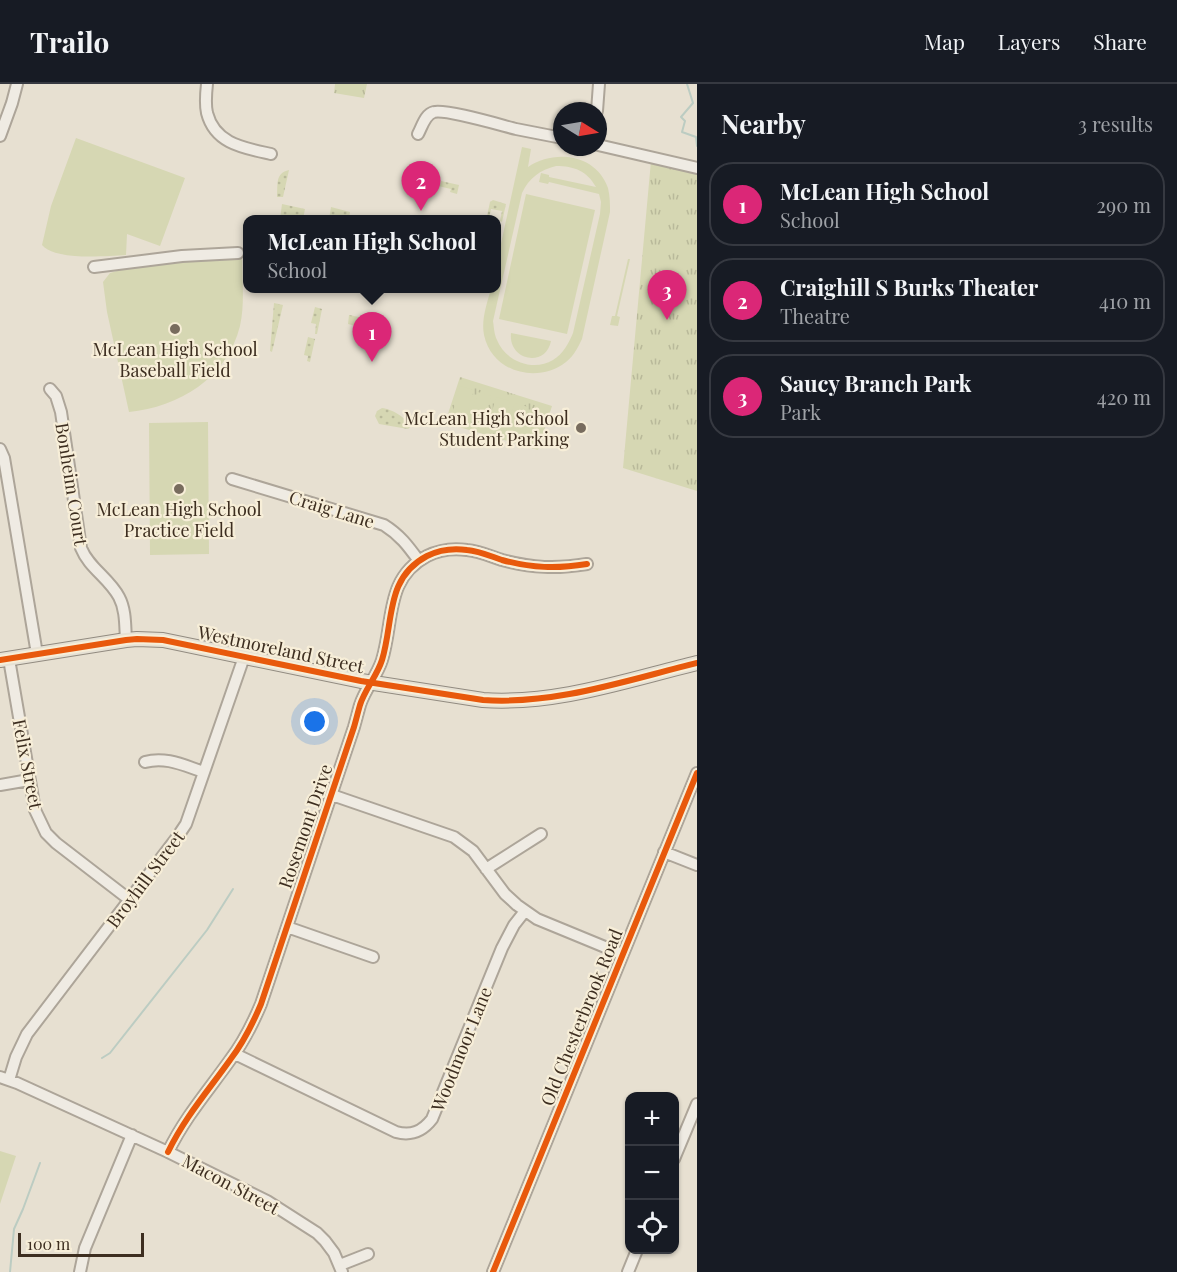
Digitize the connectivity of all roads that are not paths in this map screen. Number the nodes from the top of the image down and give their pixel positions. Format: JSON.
{"nodes":[{"id":1,"x":17,"y":84,"type":"edge"},
{"id":2,"x":207,"y":84,"type":"edge"},
{"id":3,"x":599,"y":84,"type":"edge"},
{"id":4,"x":598,"y":102,"type":"edge"},
{"id":5,"x":418,"y":134,"type":"dead end"},
{"id":6,"x":0,"y":136,"type":"edge"},
{"id":7,"x":553,"y":136,"type":"edge"},
{"id":8,"x":607,"y":147,"type":"edge"},
{"id":9,"x":271,"y":154,"type":"dead end"},
{"id":10,"x":697,"y":168,"type":"edge"},
{"id":11,"x":238,"y":253,"type":"dead end"},
{"id":12,"x":94,"y":267,"type":"dead end"},
{"id":13,"x":50,"y":389,"type":"dead end"},
{"id":14,"x":0,"y":449,"type":"edge"},
{"id":15,"x":232,"y":479,"type":"dead end"},
{"id":16,"x":419,"y":561,"type":"junction"},
{"id":17,"x":587,"y":564,"type":"dead end"},
{"id":18,"x":126,"y":640,"type":"junction"},
{"id":19,"x":37,"y":654,"type":"junction"},
{"id":20,"x":244,"y":657,"type":"junction"},
{"id":21,"x":5,"y":660,"type":"edge"},
{"id":22,"x":697,"y":663,"type":"edge"},
{"id":23,"x":371,"y":683,"type":"junction"},
{"id":24,"x":145,"y":762,"type":"dead end"},
{"id":25,"x":204,"y":772,"type":"junction"},
{"id":26,"x":697,"y":773,"type":"edge"},
{"id":27,"x":29,"y":780,"type":"junction"},
{"id":28,"x":0,"y":785,"type":"edge"},
{"id":29,"x":332,"y":795,"type":"junction"},
{"id":30,"x":541,"y":834,"type":"dead end"},
{"id":31,"x":664,"y":852,"type":"junction"},
{"id":32,"x":697,"y":865,"type":"edge"},
{"id":33,"x":486,"y":869,"type":"junction"},
{"id":34,"x":130,"y":900,"type":"junction"},
{"id":35,"x":525,"y":911,"type":"junction"},
{"id":36,"x":287,"y":927,"type":"junction"},
{"id":37,"x":622,"y":954,"type":"junction"},
{"id":38,"x":373,"y":957,"type":"dead end"},
{"id":39,"x":235,"y":1054,"type":"junction"},
{"id":40,"x":4,"y":1079,"type":"edge"},
{"id":41,"x":697,"y":1104,"type":"edge"},
{"id":42,"x":697,"y":1127,"type":"edge"},
{"id":43,"x":132,"y":1135,"type":"junction"},
{"id":44,"x":682,"y":1140,"type":"junction"},
{"id":45,"x":679,"y":1148,"type":"edge"},
{"id":46,"x":168,"y":1152,"type":"junction"},
{"id":47,"x":368,"y":1254,"type":"dead end"},
{"id":48,"x":635,"y":1254,"type":"edge"},
{"id":49,"x":341,"y":1269,"type":"edge"},
{"id":50,"x":80,"y":1272,"type":"edge"},
{"id":51,"x":493,"y":1272,"type":"edge"},
{"id":52,"x":628,"y":1272,"type":"edge"}],
"edges":[{"from":1,"to":6,"type":"street"},
{"from":2,"to":9,"type":"street"},
{"from":3,"to":4,"type":"street"},
{"from":5,"to":7,"type":"street"},
{"from":8,"to":10,"type":"street"},
{"from":11,"to":12,"type":"street"},
{"from":13,"to":18,"type":"street","name":"Bonheim Court"},
{"from":14,"to":19,"type":"street"},
{"from":15,"to":16,"type":"street","name":"Craig Lane"},
{"from":16,"to":17,"type":"street","name":"Rosemont Drive"},
{"from":16,"to":23,"type":"street","name":"Rosemont Drive"},
{"from":18,"to":19,"type":"main road","name":"Westmoreland Street"},
{"from":18,"to":20,"type":"main road","name":"Westmoreland Street"},
{"from":19,"to":21,"type":"main road","name":"Westmoreland Street"},
{"from":20,"to":23,"type":"main road","name":"Westmoreland Street"},
{"from":20,"to":25,"type":"street","name":"Broyhill Street"},
{"from":21,"to":27,"type":"street","name":"Felix Street"},
{"from":22,"to":23,"type":"main road","name":"Westmoreland Street"},
{"from":23,"to":29,"type":"street","name":"Rosemont Drive"},
{"from":24,"to":25,"type":"street"},
{"from":25,"to":34,"type":"street","name":"Broyhill Street"},
{"from":26,"to":31,"type":"street","name":"Old Chesterbrook Road"},
{"from":27,"to":28,"type":"street"},
{"from":27,"to":34,"type":"street","name":"Felix Street"},
{"from":29,"to":33,"type":"street"},
{"from":29,"to":36,"type":"street","name":"Rosemont Drive"},
{"from":30,"to":33,"type":"street"},
{"from":31,"to":32,"type":"street"},
{"from":31,"to":37,"type":"street","name":"Old Chesterbrook Road"},
{"from":33,"to":35,"type":"street"},
{"from":34,"to":40,"type":"street","name":"Broyhill Street"},
{"from":35,"to":37,"type":"street"},
{"from":35,"to":39,"type":"street","name":"Woodmoor Lane"},
{"from":36,"to":38,"type":"street"},
{"from":36,"to":39,"type":"street","name":"Rosemont Drive"},
{"from":37,"to":51,"type":"street","name":"Old Chesterbrook Road"},
{"from":39,"to":46,"type":"street","name":"Rosemont Drive"},
{"from":40,"to":43,"type":"street","name":"Macon Street"},
{"from":41,"to":44,"type":"street"},
{"from":42,"to":44,"type":"street"},
{"from":43,"to":46,"type":"street","name":"Macon Street"},
{"from":43,"to":50,"type":"street"},
{"from":44,"to":45,"type":"street"},
{"from":46,"to":49,"type":"street","name":"Macon Street"},
{"from":47,"to":49,"type":"street"},
{"from":48,"to":52,"type":"street"}]}
